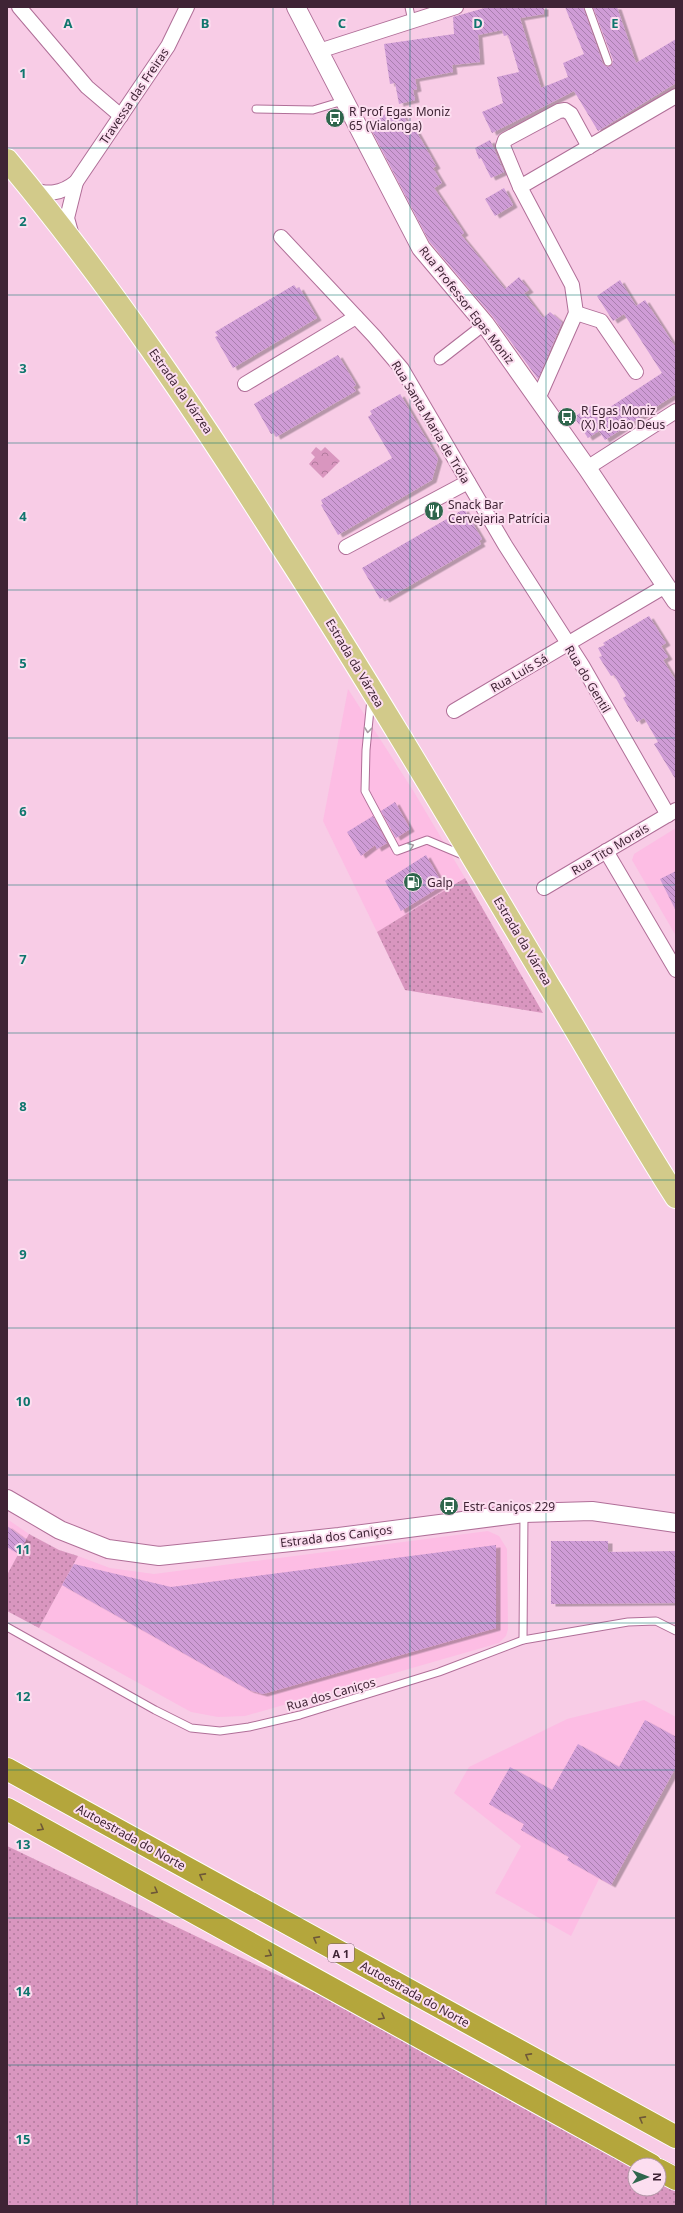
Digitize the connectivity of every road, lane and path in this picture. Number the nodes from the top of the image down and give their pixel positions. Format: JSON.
{"nodes":[{"id":1,"x":18,"y":7,"type":"edge"},
{"id":2,"x":186,"y":7,"type":"edge"},
{"id":3,"x":296,"y":7,"type":"edge"},
{"id":4,"x":409,"y":7,"type":"edge"},
{"id":5,"x":456,"y":7,"type":"edge"},
{"id":6,"x":588,"y":7,"type":"edge"},
{"id":7,"x":179,"y":14,"type":"edge"},
{"id":8,"x":412,"y":21,"type":"junction"},
{"id":9,"x":319,"y":51,"type":"junction"},
{"id":10,"x":608,"y":62,"type":"dead end"},
{"id":11,"x":676,"y":96,"type":"edge"},
{"id":12,"x":343,"y":101,"type":"junction"},
{"id":13,"x":256,"y":109,"type":"dead end"},
{"id":14,"x":121,"y":116,"type":"junction"},
{"id":15,"x":589,"y":147,"type":"junction"},
{"id":16,"x":7,"y":160,"type":"edge"},
{"id":17,"x":76,"y":182,"type":"junction"},
{"id":18,"x":31,"y":188,"type":"junction"},
{"id":19,"x":520,"y":188,"type":"junction"},
{"id":20,"x":281,"y":237,"type":"dead end"},
{"id":21,"x":76,"y":246,"type":"junction"},
{"id":22,"x":576,"y":313,"type":"junction"},
{"id":23,"x":356,"y":317,"type":"junction"},
{"id":24,"x":485,"y":324,"type":"junction"},
{"id":25,"x":440,"y":359,"type":"dead end"},
{"id":26,"x":636,"y":372,"type":"dead end"},
{"id":27,"x":245,"y":384,"type":"dead end"},
{"id":28,"x":538,"y":399,"type":"junction"},
{"id":29,"x":676,"y":411,"type":"edge"},
{"id":30,"x":587,"y":468,"type":"junction"},
{"id":31,"x":468,"y":482,"type":"junction"},
{"id":32,"x":505,"y":545,"type":"joint"},
{"id":33,"x":346,"y":547,"type":"dead end"},
{"id":34,"x":667,"y":585,"type":"junction"},
{"id":35,"x":676,"y":601,"type":"edge"},
{"id":36,"x":568,"y":645,"type":"junction"},
{"id":37,"x":372,"y":691,"type":"junction"},
{"id":38,"x":454,"y":711,"type":"dead end"},
{"id":39,"x":672,"y":812,"type":"edge"},
{"id":40,"x":606,"y":851,"type":"junction"},
{"id":41,"x":474,"y":859,"type":"junction"},
{"id":42,"x":544,"y":888,"type":"dead end"},
{"id":43,"x":676,"y":970,"type":"edge"},
{"id":44,"x":674,"y":1195,"type":"edge"},
{"id":45,"x":7,"y":1499,"type":"edge"},
{"id":46,"x":524,"y":1513,"type":"junction"},
{"id":47,"x":676,"y":1523,"type":"edge"},
{"id":48,"x":7,"y":1627,"type":"edge"},
{"id":49,"x":676,"y":1631,"type":"edge"},
{"id":50,"x":523,"y":1640,"type":"junction"},
{"id":51,"x":7,"y":1768,"type":"edge"},
{"id":52,"x":7,"y":1809,"type":"edge"},
{"id":53,"x":676,"y":2137,"type":"edge"},
{"id":54,"x":637,"y":2157,"type":"edge"},
{"id":55,"x":667,"y":2174,"type":"edge"},
{"id":56,"x":676,"y":2179,"type":"edge"}],
"edges":[{"from":1,"to":14,"type":"street"},
{"from":2,"to":7,"type":"street","name":"Travessa das Freiras"},
{"from":3,"to":9,"type":"street","name":"Rua Professor Egas Moniz"},
{"from":4,"to":8,"type":"lane"},
{"from":5,"to":8,"type":"street"},
{"from":6,"to":10,"type":"lane"},
{"from":7,"to":14,"type":"street","name":"Travessa das Freiras"},
{"from":8,"to":9,"type":"street"},
{"from":9,"to":12,"type":"street","name":"Rua Professor Egas Moniz"},
{"from":11,"to":15,"type":"street"},
{"from":12,"to":13,"type":"lane"},
{"from":12,"to":24,"type":"street","name":"Rua Professor Egas Moniz"},
{"from":14,"to":17,"type":"street","name":"Travessa das Freiras"},
{"from":15,"to":19,"type":"street"},
{"from":15,"to":19,"type":"street"},
{"from":16,"to":18,"type":"main road","name":"Estrada da Várzea"},
{"from":17,"to":18,"type":"street","name":"Travessa das Freiras"},
{"from":17,"to":21,"type":"street","name":"Travessa das Freiras"},
{"from":18,"to":21,"type":"main road","name":"Estrada da Várzea"},
{"from":19,"to":22,"type":"street"},
{"from":20,"to":23,"type":"street","name":"Rua Santa Maria de Tróia"},
{"from":21,"to":37,"type":"main road","name":"Estrada da Várzea"},
{"from":22,"to":26,"type":"street"},
{"from":22,"to":28,"type":"street"},
{"from":23,"to":27,"type":"street"},
{"from":23,"to":31,"type":"street","name":"Rua Santa Maria de Tróia"},
{"from":24,"to":25,"type":"street"},
{"from":24,"to":28,"type":"street","name":"Rua Professor Egas Moniz"},
{"from":28,"to":30,"type":"street","name":"Rua Professor Egas Moniz"},
{"from":29,"to":30,"type":"street"},
{"from":30,"to":34,"type":"street","name":"Rua Professor Egas Moniz"},
{"from":31,"to":32,"type":"street","name":"Rua Santa Maria de Tróia"},
{"from":31,"to":33,"type":"street"},
{"from":32,"to":36,"type":"street","name":"Rua do Gentil"},
{"from":34,"to":35,"type":"street","name":"Rua Professor Egas Moniz"},
{"from":34,"to":36,"type":"street","name":"Rua Luís Sá"},
{"from":36,"to":38,"type":"street","name":"Rua Luís Sá"},
{"from":36,"to":39,"type":"street","name":"Rua do Gentil"},
{"from":37,"to":41,"type":"main road","name":"Estrada da Várzea"},
{"from":37,"to":41,"type":"lane","one_way":true},
{"from":39,"to":40,"type":"street","name":"Rua Tito Morais"},
{"from":40,"to":42,"type":"street","name":"Rua Tito Morais"},
{"from":40,"to":43,"type":"street"},
{"from":41,"to":44,"type":"main road","name":"Estrada da Várzea"},
{"from":45,"to":46,"type":"street","name":"Estrada dos Caniços"},
{"from":46,"to":47,"type":"street","name":"Estrada dos Caniços"},
{"from":46,"to":50,"type":"lane"},
{"from":48,"to":50,"type":"lane","name":"Rua dos Caniços"},
{"from":49,"to":50,"type":"lane","name":"Rua dos Caniços"},
{"from":53,"to":51,"type":"highway","name":"Autoestrada do Norte","number":"A 1","one_way":true},
{"from":52,"to":54,"type":"highway","one_way":true},
{"from":55,"to":56,"type":"highway"}]}
